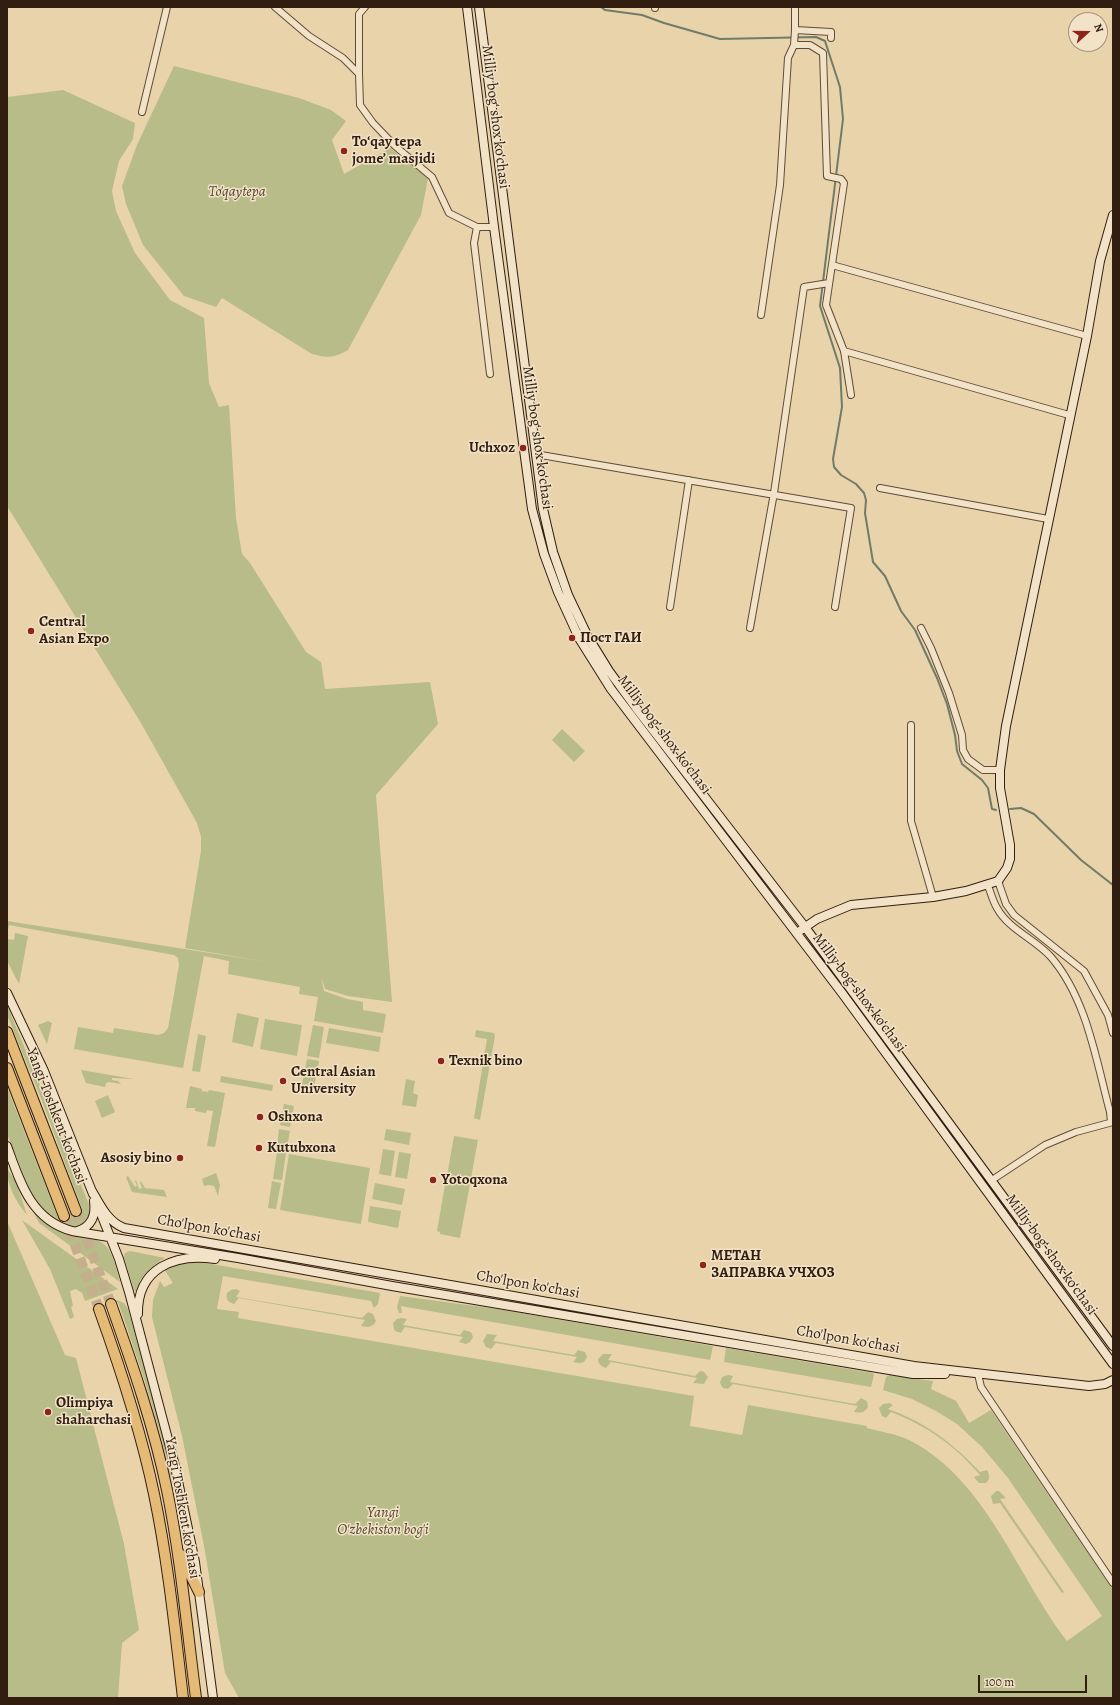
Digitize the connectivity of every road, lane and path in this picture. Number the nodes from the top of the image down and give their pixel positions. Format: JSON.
{"nodes":[{"id":1,"x":168,"y":7,"type":"edge"},
{"id":2,"x":274,"y":7,"type":"edge"},
{"id":3,"x":358,"y":7,"type":"edge"},
{"id":4,"x":365,"y":7,"type":"edge"},
{"id":5,"x":795,"y":7,"type":"edge"},
{"id":6,"x":479,"y":8,"type":"edge"},
{"id":7,"x":467,"y":9,"type":"edge"},
{"id":8,"x":359,"y":14,"type":"junction"},
{"id":9,"x":796,"y":30,"type":"junction"},
{"id":10,"x":830,"y":38,"type":"dead end"},
{"id":11,"x":794,"y":45,"type":"junction"},
{"id":12,"x":359,"y":74,"type":"junction"},
{"id":13,"x":142,"y":112,"type":"dead end"},
{"id":14,"x":1113,"y":215,"type":"edge"},
{"id":15,"x":477,"y":227,"type":"junction"},
{"id":16,"x":494,"y":227,"type":"junction"},
{"id":17,"x":832,"y":265,"type":"junction"},
{"id":18,"x":825,"y":284,"type":"junction"},
{"id":19,"x":761,"y":315,"type":"dead end"},
{"id":20,"x":1087,"y":336,"type":"junction"},
{"id":21,"x":521,"y":338,"type":"junction"},
{"id":22,"x":509,"y":340,"type":"junction"},
{"id":23,"x":844,"y":350,"type":"junction"},
{"id":24,"x":490,"y":374,"type":"dead end"},
{"id":25,"x":851,"y":395,"type":"dead end"},
{"id":26,"x":1069,"y":415,"type":"junction"},
{"id":27,"x":535,"y":454,"type":"junction"},
{"id":28,"x":689,"y":480,"type":"junction"},
{"id":29,"x":880,"y":488,"type":"dead end"},
{"id":30,"x":774,"y":493,"type":"junction"},
{"id":31,"x":1048,"y":519,"type":"junction"},
{"id":32,"x":835,"y":606,"type":"dead end"},
{"id":33,"x":670,"y":607,"type":"dead end"},
{"id":34,"x":750,"y":628,"type":"dead end"},
{"id":35,"x":921,"y":628,"type":"dead end"},
{"id":36,"x":911,"y":725,"type":"dead end"},
{"id":37,"x":1000,"y":770,"type":"junction"},
{"id":38,"x":998,"y":882,"type":"junction"},
{"id":39,"x":988,"y":886,"type":"junction"},
{"id":40,"x":933,"y":897,"type":"junction"},
{"id":41,"x":805,"y":927,"type":"junction"},
{"id":42,"x":797,"y":934,"type":"junction"},
{"id":43,"x":7,"y":993,"type":"edge"},
{"id":44,"x":7,"y":1032,"type":"edge"},
{"id":45,"x":1113,"y":1033,"type":"edge"},
{"id":46,"x":903,"y":1059,"type":"junction"},
{"id":47,"x":895,"y":1065,"type":"junction"},
{"id":48,"x":7,"y":1068,"type":"edge"},
{"id":49,"x":934,"y":1102,"type":"junction"},
{"id":50,"x":926,"y":1107,"type":"junction"},
{"id":51,"x":1112,"y":1122,"type":"edge"},
{"id":52,"x":7,"y":1146,"type":"edge"},
{"id":53,"x":992,"y":1180,"type":"junction"},
{"id":54,"x":92,"y":1191,"type":"junction"},
{"id":55,"x":76,"y":1211,"type":"tunnel mouth"},
{"id":56,"x":64,"y":1216,"type":"tunnel mouth"},
{"id":57,"x":75,"y":1231,"type":"junction"},
{"id":58,"x":111,"y":1237,"type":"junction"},
{"id":59,"x":275,"y":1264,"type":"junction"},
{"id":60,"x":111,"y":1304,"type":"tunnel mouth"},
{"id":61,"x":99,"y":1309,"type":"tunnel mouth"},
{"id":62,"x":142,"y":1338,"type":"junction"},
{"id":63,"x":1113,"y":1346,"type":"edge"},
{"id":64,"x":1113,"y":1364,"type":"edge"},
{"id":65,"x":978,"y":1374,"type":"junction"},
{"id":66,"x":1113,"y":1380,"type":"edge"},
{"id":67,"x":177,"y":1547,"type":"junction"},
{"id":68,"x":1113,"y":1582,"type":"edge"},
{"id":69,"x":199,"y":1592,"type":"junction"},
{"id":70,"x":183,"y":1698,"type":"edge"},
{"id":71,"x":196,"y":1698,"type":"edge"},
{"id":72,"x":213,"y":1698,"type":"edge"}],
"edges":[{"from":1,"to":13,"type":"street"},
{"from":2,"to":12,"type":"street"},
{"from":3,"to":8,"type":"street"},
{"from":4,"to":8,"type":"street"},
{"from":5,"to":9,"type":"street"},
{"from":6,"to":7,"type":"main road"},
{"from":6,"to":21,"type":"main road","name":"Milliy bog‘ shox ko‘chasi"},
{"from":7,"to":16,"type":"main road","name":"Milliy bog‘ shox ko‘chasi"},
{"from":8,"to":12,"type":"street"},
{"from":9,"to":10,"type":"street"},
{"from":9,"to":11,"type":"street"},
{"from":11,"to":17,"type":"street"},
{"from":11,"to":19,"type":"street"},
{"from":12,"to":15,"type":"street"},
{"from":14,"to":20,"type":"main road"},
{"from":15,"to":16,"type":"street"},
{"from":15,"to":24,"type":"street"},
{"from":16,"to":22,"type":"main road","name":"Milliy bog‘ shox ko‘chasi"},
{"from":17,"to":18,"type":"street"},
{"from":17,"to":20,"type":"street"},
{"from":18,"to":23,"type":"street"},
{"from":18,"to":30,"type":"street"},
{"from":20,"to":26,"type":"main road"},
{"from":21,"to":22,"type":"main road"},
{"from":21,"to":27,"type":"main road","name":"Milliy bog‘ shox ko‘chasi"},
{"from":22,"to":42,"type":"main road","name":"Milliy bog‘ shox ko‘chasi"},
{"from":23,"to":25,"type":"street"},
{"from":23,"to":26,"type":"street"},
{"from":26,"to":31,"type":"main road"},
{"from":27,"to":28,"type":"street"},
{"from":27,"to":41,"type":"main road","name":"Milliy bog‘ shox ko‘chasi"},
{"from":28,"to":30,"type":"street"},
{"from":28,"to":33,"type":"street"},
{"from":29,"to":31,"type":"street"},
{"from":30,"to":32,"type":"street"},
{"from":30,"to":34,"type":"street"},
{"from":31,"to":37,"type":"main road"},
{"from":35,"to":37,"type":"street"},
{"from":36,"to":40,"type":"street"},
{"from":37,"to":38,"type":"main road"},
{"from":38,"to":39,"type":"main road"},
{"from":38,"to":45,"type":"street"},
{"from":39,"to":40,"type":"main road"},
{"from":39,"to":51,"type":"street"},
{"from":40,"to":41,"type":"main road"},
{"from":41,"to":42,"type":"main road"},
{"from":41,"to":46,"type":"main road","name":"Milliy bog‘ shox ko‘chasi"},
{"from":42,"to":47,"type":"main road","name":"Milliy bog‘ shox ko‘chasi"},
{"from":43,"to":54,"type":"main road"},
{"from":44,"to":55,"type":"highway","name":"Yangi Toshkent ko‘chasi"},
{"from":46,"to":47,"type":"main road"},
{"from":46,"to":49,"type":"main road","name":"Milliy bog‘ shox ko‘chasi"},
{"from":47,"to":50,"type":"main road","name":"Milliy bog‘ shox ko‘chasi"},
{"from":48,"to":56,"type":"highway","name":"Yangi Toshkent ko‘chasi"},
{"from":49,"to":50,"type":"main road"},
{"from":49,"to":53,"type":"main road","name":"Milliy bog‘ shox ko‘chasi"},
{"from":50,"to":64,"type":"main road","name":"Milliy bog‘ shox ko‘chasi"},
{"from":51,"to":53,"type":"street"},
{"from":52,"to":57,"type":"main road","name":"Cho'lpon ko'chasi"},
{"from":53,"to":63,"type":"main road","name":"Milliy bog‘ shox ko‘chasi"},
{"from":54,"to":57,"type":"main road"},
{"from":54,"to":58,"type":"main road"},
{"from":54,"to":65,"type":"main road","name":"Cho'lpon ko'chasi"},
{"from":57,"to":58,"type":"main road","name":"Cho'lpon ko'chasi"},
{"from":58,"to":59,"type":"main road","name":"Cho'lpon ko'chasi"},
{"from":58,"to":62,"type":"main road"},
{"from":59,"to":62,"type":"main road"},
{"from":59,"to":65,"type":"main road","name":"Cho'lpon ko'chasi"},
{"from":60,"to":67,"type":"highway","name":"Yangi Toshkent ko‘chasi"},
{"from":61,"to":70,"type":"highway","name":"Yangi Toshkent ko‘chasi"},
{"from":62,"to":69,"type":"main road"},
{"from":65,"to":66,"type":"main road","name":"Cho'lpon ko'chasi"},
{"from":65,"to":68,"type":"street"},
{"from":67,"to":69,"type":"highway"},
{"from":67,"to":71,"type":"highway","name":"Yangi Toshkent ko‘chasi"},
{"from":69,"to":72,"type":"main road"}]}
